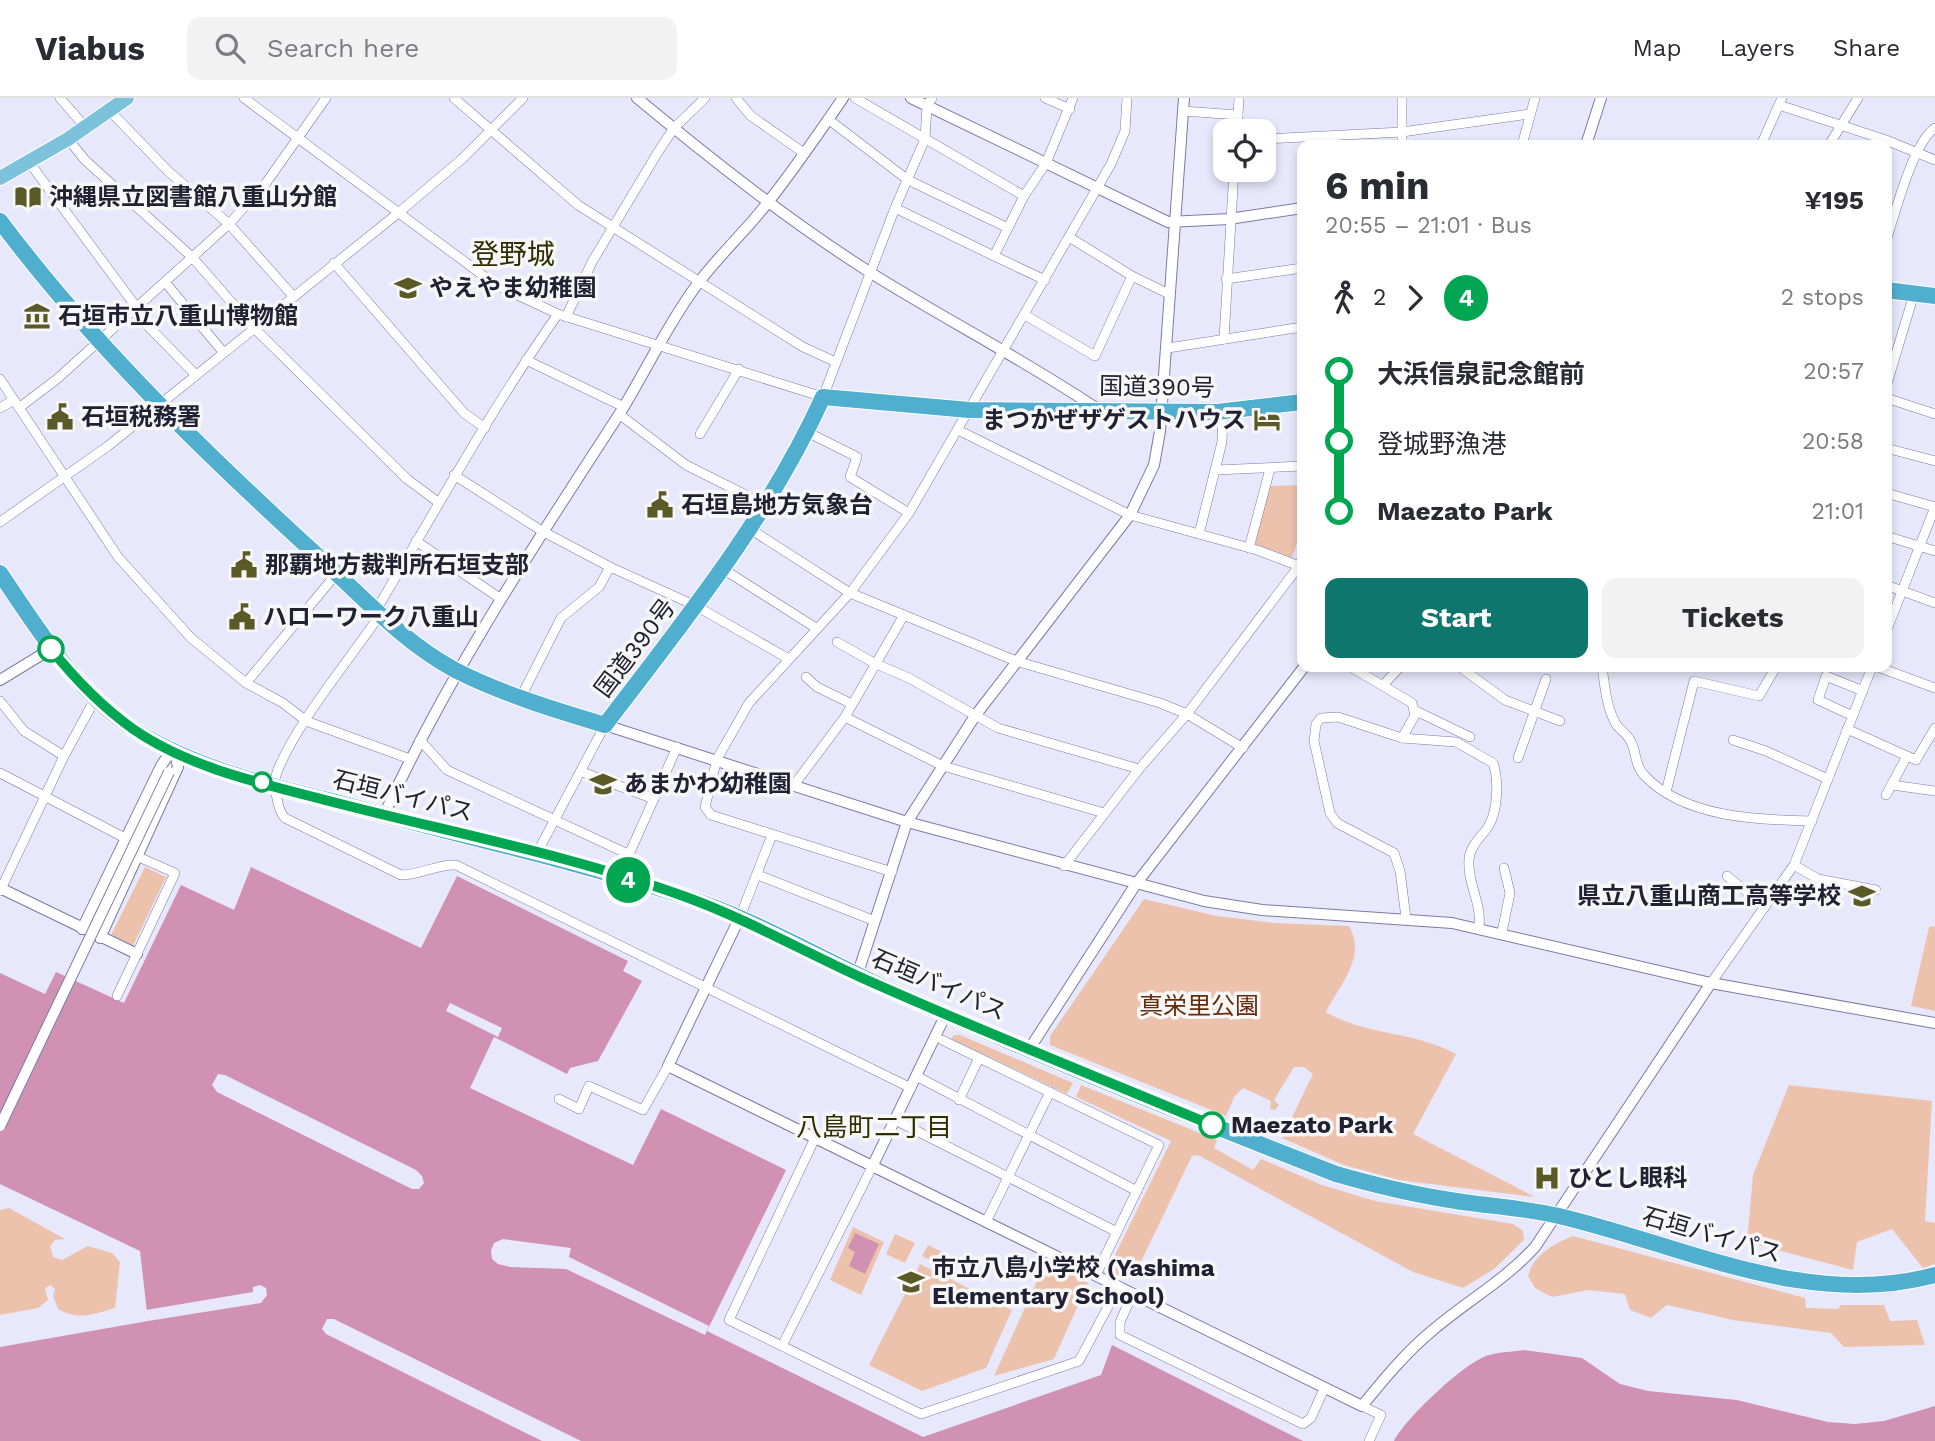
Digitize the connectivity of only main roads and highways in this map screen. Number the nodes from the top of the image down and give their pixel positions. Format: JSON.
{"nodes":[{"id":1,"x":127,"y":98,"type":"edge"},
{"id":2,"x":0,"y":178,"type":"edge"},
{"id":3,"x":0,"y":221,"type":"edge"},
{"id":4,"x":1892,"y":291,"type":"edge"},
{"id":5,"x":1935,"y":296,"type":"edge"},
{"id":6,"x":1297,"y":403,"type":"edge"},
{"id":7,"x":0,"y":573,"type":"edge"},
{"id":8,"x":1935,"y":1275,"type":"edge"}],
"edges":[{"from":1,"to":2,"type":"main road"},
{"from":3,"to":6,"type":"highway","name":"国道390号"},
{"from":4,"to":5,"type":"highway"},
{"from":7,"to":8,"type":"highway","name":"石垣バイパス"}]}
